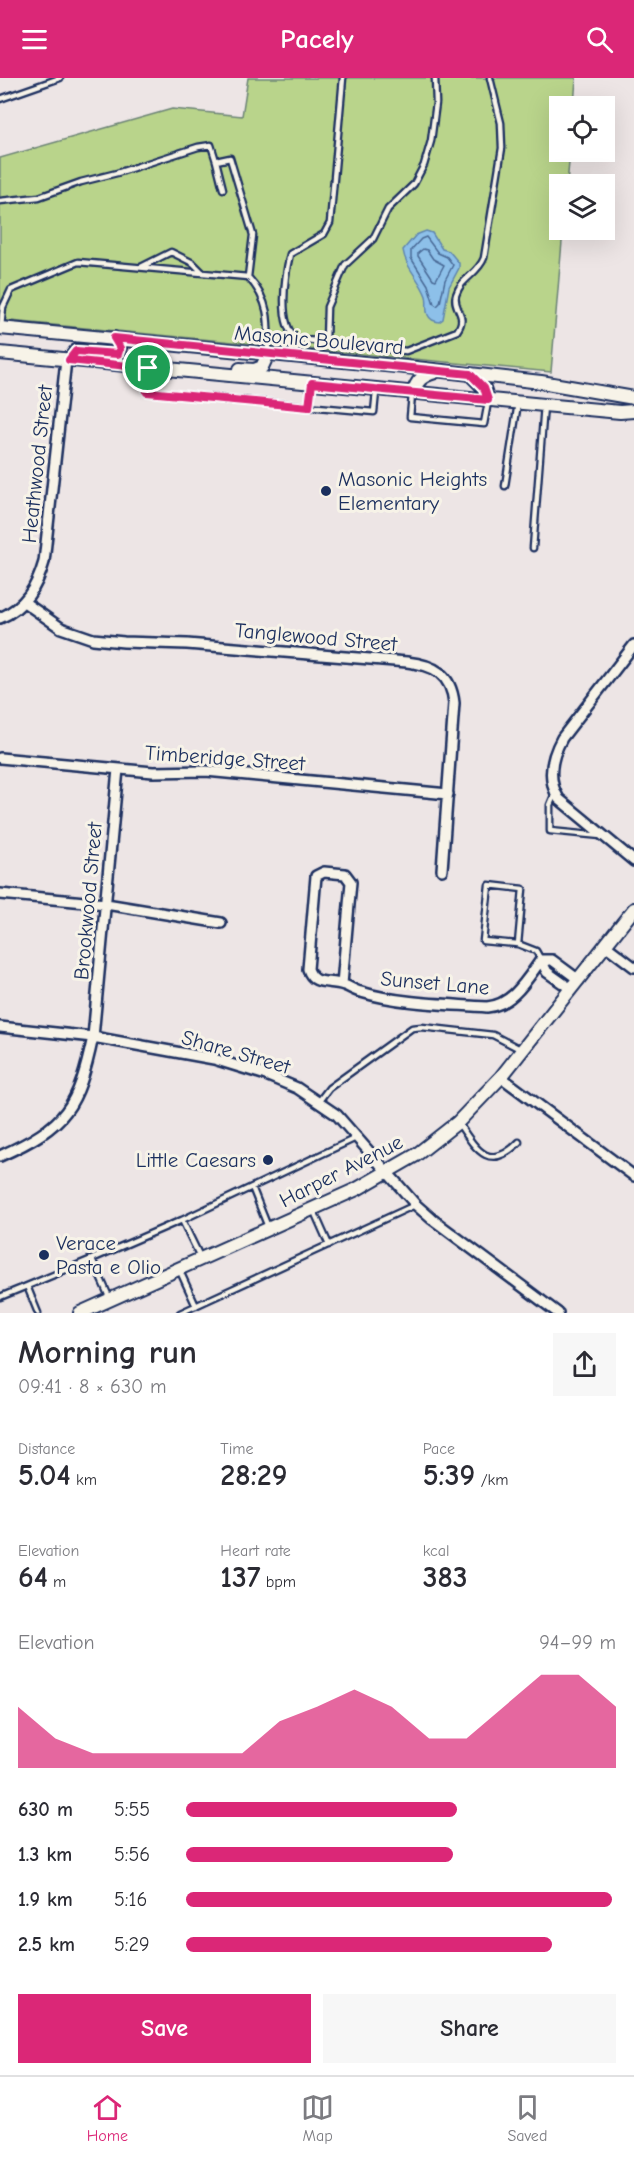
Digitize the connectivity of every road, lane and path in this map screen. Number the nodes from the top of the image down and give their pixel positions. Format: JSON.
{"nodes":[{"id":1,"x":60,"y":78,"type":"edge"},
{"id":2,"x":343,"y":78,"type":"edge"},
{"id":3,"x":435,"y":78,"type":"edge"},
{"id":4,"x":490,"y":78,"type":"edge"},
{"id":5,"x":0,"y":99,"type":"edge"},
{"id":6,"x":216,"y":161,"type":"junction"},
{"id":7,"x":223,"y":189,"type":"dead end"},
{"id":8,"x":0,"y":201,"type":"edge"},
{"id":9,"x":140,"y":267,"type":"junction"},
{"id":10,"x":203,"y":273,"type":"junction"},
{"id":11,"x":248,"y":278,"type":"junction"},
{"id":12,"x":1,"y":328,"type":"edge"},
{"id":13,"x":114,"y":338,"type":"junction"},
{"id":14,"x":326,"y":341,"type":"junction"},
{"id":15,"x":0,"y":353,"type":"edge"},
{"id":16,"x":268,"y":354,"type":"junction"},
{"id":17,"x":68,"y":360,"type":"junction"},
{"id":18,"x":148,"y":368,"type":"junction"},
{"id":19,"x":167,"y":370,"type":"junction"},
{"id":20,"x":439,"y":371,"type":"junction"},
{"id":21,"x":470,"y":374,"type":"junction"},
{"id":22,"x":542,"y":382,"type":"junction"},
{"id":23,"x":312,"y":383,"type":"junction"},
{"id":24,"x":376,"y":389,"type":"junction"},
{"id":25,"x":413,"y":393,"type":"junction"},
{"id":26,"x":634,"y":398,"type":"edge"},
{"id":27,"x":488,"y":400,"type":"junction"},
{"id":28,"x":518,"y":403,"type":"junction"},
{"id":29,"x":544,"y":405,"type":"junction"},
{"id":30,"x":309,"y":407,"type":"junction"},
{"id":31,"x":634,"y":411,"type":"edge"},
{"id":32,"x":505,"y":486,"type":"dead end"},
{"id":33,"x":533,"y":548,"type":"dead end"},
{"id":34,"x":24,"y":603,"type":"junction"},
{"id":35,"x":0,"y":618,"type":"edge"},
{"id":36,"x":632,"y":652,"type":"edge"},
{"id":37,"x":0,"y":758,"type":"edge"},
{"id":38,"x":118,"y":769,"type":"junction"},
{"id":39,"x":555,"y":793,"type":"junction"},
{"id":40,"x":447,"y":794,"type":"junction"},
{"id":41,"x":604,"y":837,"type":"junction"},
{"id":42,"x":634,"y":861,"type":"edge"},
{"id":43,"x":442,"y":870,"type":"dead end"},
{"id":44,"x":0,"y":894,"type":"edge"},
{"id":45,"x":106,"y":904,"type":"junction"},
{"id":46,"x":634,"y":909,"type":"edge"},
{"id":47,"x":220,"y":923,"type":"dead end"},
{"id":48,"x":518,"y":944,"type":"junction"},
{"id":49,"x":605,"y":945,"type":"junction"},
{"id":50,"x":541,"y":960,"type":"junction"},
{"id":51,"x":634,"y":967,"type":"edge"},
{"id":52,"x":342,"y":984,"type":"junction"},
{"id":53,"x":575,"y":985,"type":"junction"},
{"id":54,"x":0,"y":1027,"type":"edge"},
{"id":55,"x":93,"y":1036,"type":"junction"},
{"id":56,"x":522,"y":1050,"type":"junction"},
{"id":57,"x":501,"y":1077,"type":"junction"},
{"id":58,"x":319,"y":1101,"type":"junction"},
{"id":59,"x":458,"y":1122,"type":"junction"},
{"id":60,"x":358,"y":1137,"type":"junction"},
{"id":61,"x":519,"y":1142,"type":"dead end"},
{"id":62,"x":0,"y":1156,"type":"edge"},
{"id":63,"x":388,"y":1173,"type":"junction"},
{"id":64,"x":634,"y":1176,"type":"edge"},
{"id":65,"x":252,"y":1187,"type":"junction"},
{"id":66,"x":416,"y":1205,"type":"junction"},
{"id":67,"x":314,"y":1209,"type":"junction"},
{"id":68,"x":182,"y":1220,"type":"junction"},
{"id":69,"x":269,"y":1229,"type":"junction"},
{"id":70,"x":329,"y":1245,"type":"junction"},
{"id":71,"x":92,"y":1259,"type":"junction"},
{"id":72,"x":201,"y":1259,"type":"junction"},
{"id":73,"x":179,"y":1269,"type":"junction"},
{"id":74,"x":27,"y":1286,"type":"junction"},
{"id":75,"x":0,"y":1297,"type":"edge"},
{"id":76,"x":110,"y":1300,"type":"junction"},
{"id":77,"x":196,"y":1306,"type":"junction"},
{"id":78,"x":88,"y":1311,"type":"edge"},
{"id":79,"x":38,"y":1313,"type":"edge"},
{"id":80,"x":180,"y":1313,"type":"edge"},
{"id":81,"x":558,"y":1313,"type":"edge"}],
"edges":[{"from":1,"to":5,"type":"lane"},
{"from":2,"to":14,"type":"lane"},
{"from":3,"to":14,"type":"lane"},
{"from":4,"to":14,"type":"lane"},
{"from":6,"to":7,"type":"lane"},
{"from":6,"to":8,"type":"lane"},
{"from":6,"to":11,"type":"lane"},
{"from":9,"to":10,"type":"lane"},
{"from":9,"to":10,"type":"lane"},
{"from":9,"to":12,"type":"lane"},
{"from":10,"to":11,"type":"lane"},
{"from":11,"to":16,"type":"lane"},
{"from":12,"to":13,"type":"main road","name":"Masonic Boulevard"},
{"from":13,"to":16,"type":"main road","name":"Masonic Boulevard"},
{"from":13,"to":17,"type":"main road"},
{"from":15,"to":17,"type":"main road","name":"Masonic Boulevard"},
{"from":16,"to":19,"type":"main road"},
{"from":16,"to":20,"type":"main road","name":"Masonic Boulevard"},
{"from":17,"to":18,"type":"main road","name":"Masonic Boulevard"},
{"from":17,"to":34,"type":"street","name":"Heathwood Street"},
{"from":18,"to":19,"type":"main road","name":"Masonic Boulevard"},
{"from":18,"to":30,"type":"lane"},
{"from":19,"to":23,"type":"main road","name":"Masonic Boulevard"},
{"from":20,"to":21,"type":"main road","name":"Masonic Boulevard"},
{"from":20,"to":25,"type":"main road"},
{"from":21,"to":22,"type":"main road","name":"Masonic Boulevard"},
{"from":21,"to":27,"type":"main road"},
{"from":22,"to":26,"type":"main road","name":"Masonic Boulevard"},
{"from":22,"to":29,"type":"main road"},
{"from":23,"to":24,"type":"main road","name":"Masonic Boulevard"},
{"from":23,"to":30,"type":"lane"},
{"from":24,"to":25,"type":"main road","name":"Masonic Boulevard"},
{"from":24,"to":30,"type":"lane"},
{"from":25,"to":27,"type":"main road","name":"Masonic Boulevard"},
{"from":25,"to":27,"type":"lane"},
{"from":27,"to":28,"type":"main road","name":"Masonic Boulevard"},
{"from":28,"to":29,"type":"main road","name":"Masonic Boulevard"},
{"from":28,"to":32,"type":"lane"},
{"from":29,"to":31,"type":"main road","name":"Masonic Boulevard"},
{"from":29,"to":33,"type":"lane"},
{"from":34,"to":35,"type":"street"},
{"from":34,"to":40,"type":"street","name":"Tanglewood Street"},
{"from":36,"to":39,"type":"street"},
{"from":37,"to":38,"type":"street","name":"Timberidge Street"},
{"from":38,"to":40,"type":"street","name":"Timberidge Street"},
{"from":38,"to":45,"type":"street","name":"Brookwood Street"},
{"from":39,"to":41,"type":"street"},
{"from":39,"to":41,"type":"lane"},
{"from":40,"to":43,"type":"street","name":"Tanglewood Street"},
{"from":41,"to":42,"type":"street"},
{"from":44,"to":45,"type":"street"},
{"from":45,"to":47,"type":"street"},
{"from":45,"to":55,"type":"street","name":"Brookwood Street"},
{"from":46,"to":49,"type":"main road","name":"Harper Avenue"},
{"from":48,"to":48,"type":"lane"},
{"from":48,"to":50,"type":"lane"},
{"from":49,"to":51,"type":"street"},
{"from":49,"to":53,"type":"main road","name":"Harper Avenue"},
{"from":50,"to":52,"type":"street","name":"Sunset Lane"},
{"from":50,"to":53,"type":"street"},
{"from":52,"to":52,"type":"street","name":"Sunset Lane"},
{"from":53,"to":56,"type":"main road","name":"Harper Avenue"},
{"from":54,"to":55,"type":"street","name":"Share Street"},
{"from":55,"to":58,"type":"street","name":"Share Street"},
{"from":55,"to":62,"type":"street","name":"Brookwood Street"},
{"from":56,"to":57,"type":"main road","name":"Harper Avenue"},
{"from":56,"to":58,"type":"lane"},
{"from":57,"to":59,"type":"main road","name":"Harper Avenue"},
{"from":57,"to":64,"type":"street"},
{"from":58,"to":60,"type":"street","name":"Share Street"},
{"from":59,"to":61,"type":"lane"},
{"from":59,"to":63,"type":"main road","name":"Harper Avenue"},
{"from":60,"to":63,"type":"street","name":"Share Street"},
{"from":60,"to":65,"type":"lane"},
{"from":63,"to":66,"type":"street","name":"Share Street"},
{"from":63,"to":67,"type":"main road","name":"Harper Avenue"},
{"from":65,"to":68,"type":"lane"},
{"from":65,"to":69,"type":"lane"},
{"from":66,"to":70,"type":"lane"},
{"from":66,"to":81,"type":"street","name":"Share Street"},
{"from":67,"to":69,"type":"main road","name":"Harper Avenue"},
{"from":67,"to":70,"type":"lane"},
{"from":68,"to":71,"type":"lane"},
{"from":68,"to":72,"type":"lane"},
{"from":69,"to":72,"type":"main road","name":"Harper Avenue"},
{"from":70,"to":77,"type":"lane"},
{"from":71,"to":74,"type":"lane"},
{"from":71,"to":76,"type":"lane"},
{"from":72,"to":73,"type":"main road","name":"Harper Avenue"},
{"from":73,"to":76,"type":"main road","name":"Harper Avenue"},
{"from":73,"to":77,"type":"lane"},
{"from":74,"to":75,"type":"lane"},
{"from":74,"to":79,"type":"lane"},
{"from":76,"to":78,"type":"main road","name":"Harper Avenue"},
{"from":77,"to":80,"type":"lane"}]}
